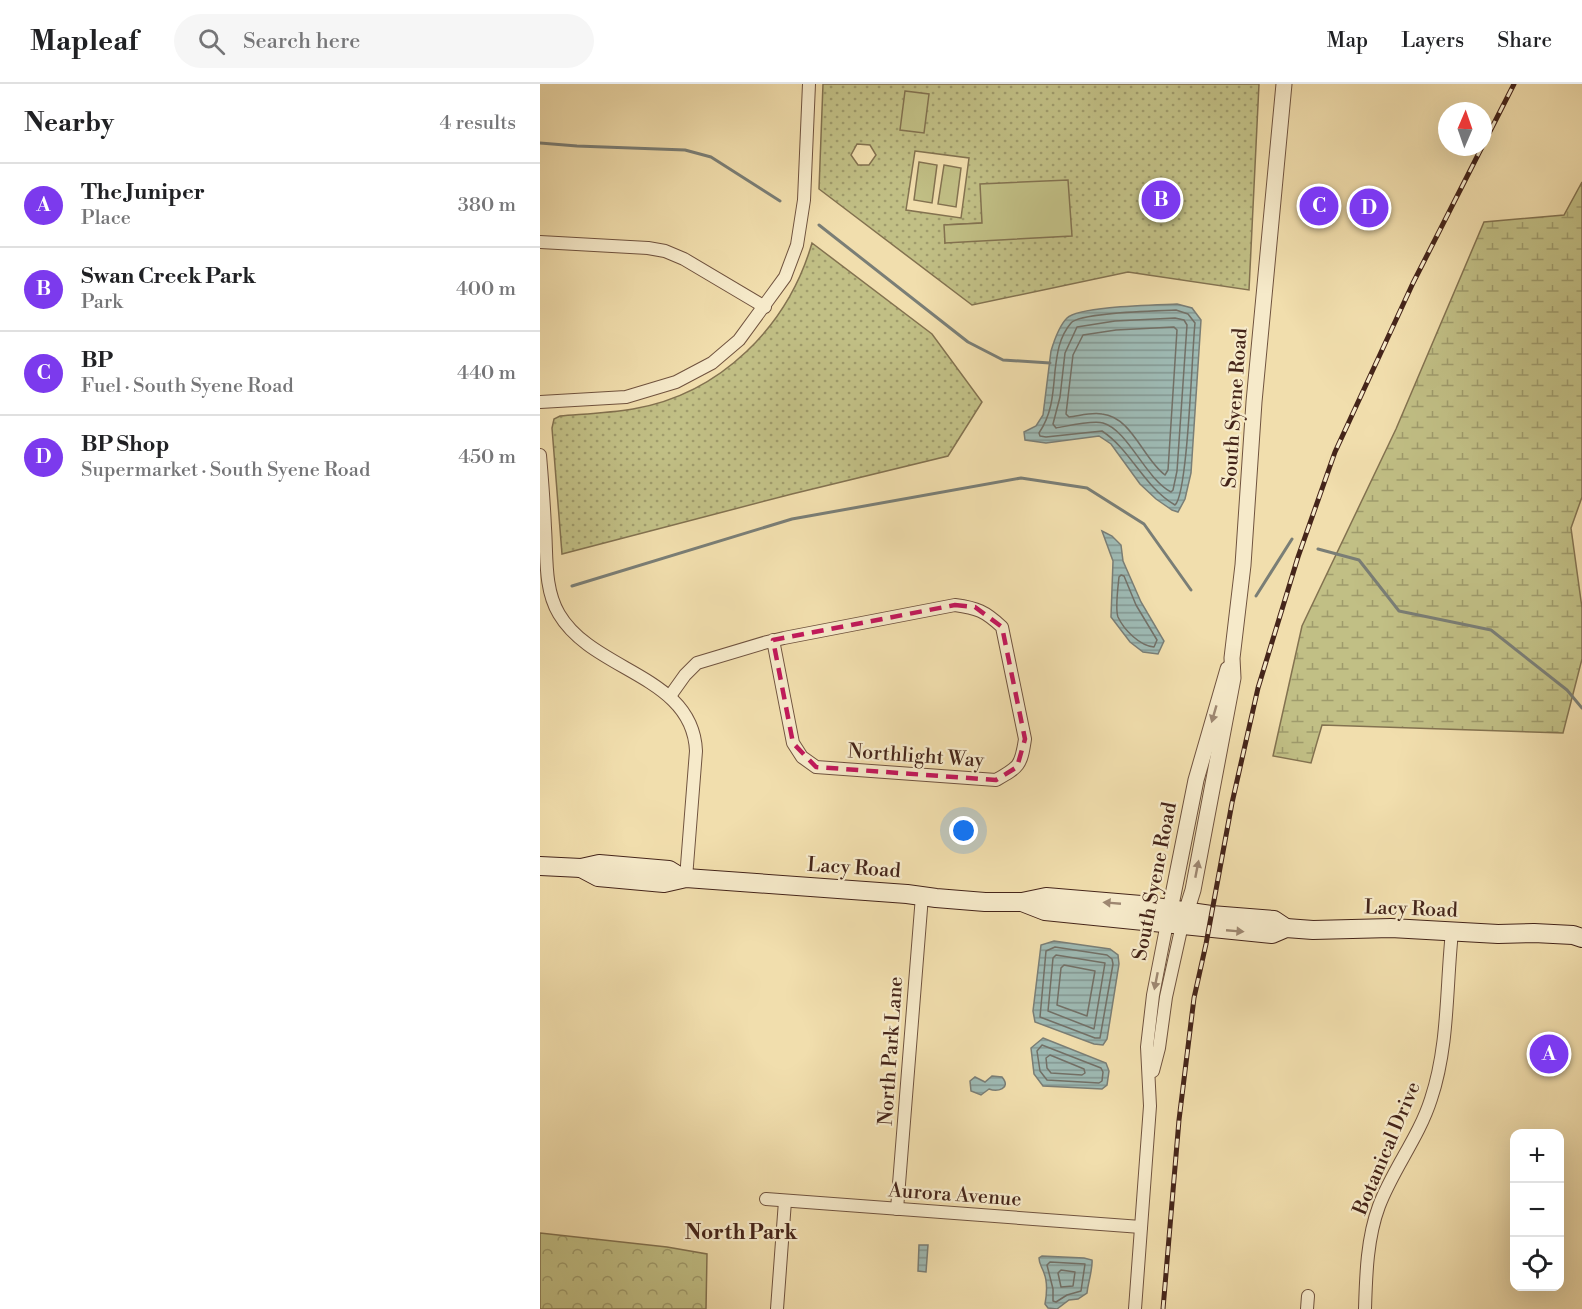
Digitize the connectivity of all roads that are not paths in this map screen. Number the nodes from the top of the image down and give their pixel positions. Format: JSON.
{"nodes":[{"id":1,"x":809,"y":84,"type":"edge"},
{"id":2,"x":1274,"y":84,"type":"edge"},
{"id":3,"x":1284,"y":84,"type":"edge"},
{"id":4,"x":1275,"y":162,"type":"junction"},
{"id":5,"x":540,"y":242,"type":"edge"},
{"id":6,"x":765,"y":307,"type":"junction"},
{"id":7,"x":540,"y":402,"type":"edge"},
{"id":8,"x":540,"y":455,"type":"edge"},
{"id":9,"x":773,"y":640,"type":"junction"},
{"id":10,"x":670,"y":696,"type":"junction"},
{"id":11,"x":540,"y":866,"type":"edge"},
{"id":12,"x":684,"y":878,"type":"junction"},
{"id":13,"x":922,"y":896,"type":"junction"},
{"id":14,"x":1176,"y":917,"type":"junction"},
{"id":15,"x":1582,"y":924,"type":"edge"},
{"id":16,"x":1452,"y":932,"type":"junction"},
{"id":17,"x":1534,"y":933,"type":"junction"},
{"id":18,"x":1582,"y":938,"type":"edge"},
{"id":19,"x":766,"y":1199,"type":"dead end"},
{"id":20,"x":784,"y":1201,"type":"junction"},
{"id":21,"x":897,"y":1209,"type":"junction"},
{"id":22,"x":1141,"y":1227,"type":"junction"},
{"id":23,"x":777,"y":1309,"type":"edge"},
{"id":24,"x":1135,"y":1309,"type":"edge"},
{"id":25,"x":1365,"y":1309,"type":"edge"}],
"edges":[{"from":1,"to":6,"type":"street"},
{"from":2,"to":4,"type":"street","name":"South Syene Road"},
{"from":3,"to":4,"type":"street","name":"South Syene Road"},
{"from":4,"to":14,"type":"street","name":"South Syene Road"},
{"from":5,"to":6,"type":"street"},
{"from":6,"to":7,"type":"street"},
{"from":8,"to":10,"type":"street"},
{"from":9,"to":9,"type":"street","name":"Northlight Way"},
{"from":9,"to":10,"type":"street","name":"Northlight Way"},
{"from":10,"to":12,"type":"street"},
{"from":11,"to":12,"type":"main road","name":"Lacy Road"},
{"from":12,"to":13,"type":"main road","name":"Lacy Road"},
{"from":13,"to":14,"type":"main road","name":"Lacy Road"},
{"from":13,"to":21,"type":"street","name":"North Park Lane"},
{"from":14,"to":16,"type":"main road","name":"Lacy Road"},
{"from":14,"to":22,"type":"street","name":"South Syene Road"},
{"from":15,"to":17,"type":"main road","name":"Lacy Road"},
{"from":16,"to":17,"type":"main road","name":"Lacy Road"},
{"from":16,"to":25,"type":"street","name":"Botanical Drive"},
{"from":17,"to":18,"type":"main road","name":"Lacy Road"},
{"from":19,"to":20,"type":"street","name":"Aurora Avenue"},
{"from":20,"to":21,"type":"street","name":"Aurora Avenue"},
{"from":20,"to":23,"type":"street"},
{"from":21,"to":22,"type":"street","name":"Aurora Avenue"},
{"from":22,"to":24,"type":"street","name":"South Syene Road"}]}
